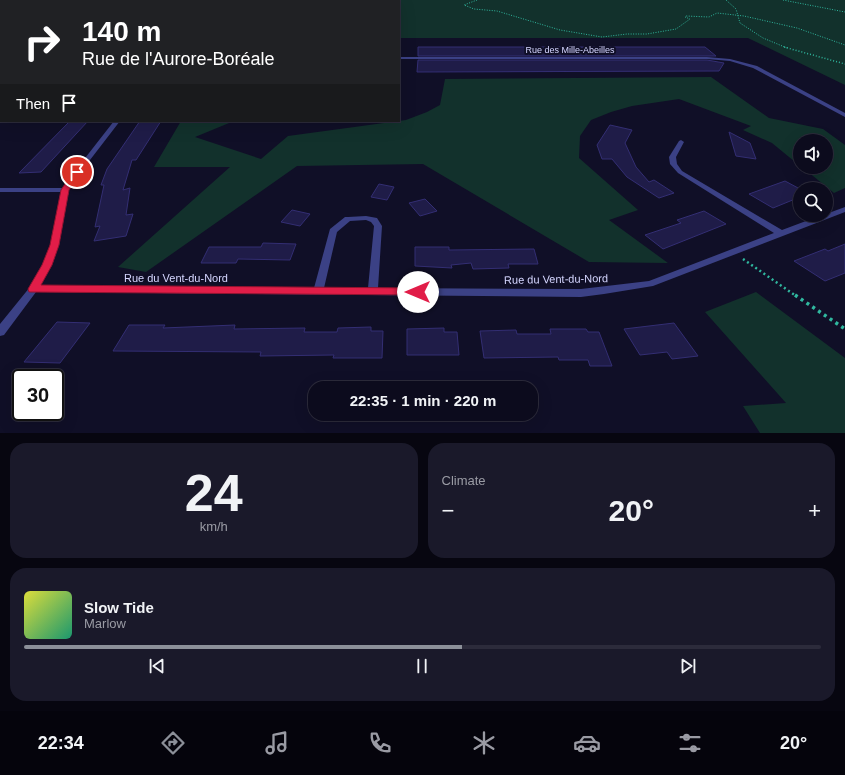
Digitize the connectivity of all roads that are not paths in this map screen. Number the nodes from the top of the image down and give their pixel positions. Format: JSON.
{"nodes":[{"id":1,"x":400,"y":58,"type":"edge"},
{"id":2,"x":845,"y":116,"type":"edge"},
{"id":3,"x":116,"y":122,"type":"edge"},
{"id":4,"x":681,"y":142,"type":"dead end"},
{"id":5,"x":0,"y":190,"type":"edge"},
{"id":6,"x":65,"y":190,"type":"junction"},
{"id":7,"x":845,"y":209,"type":"edge"},
{"id":8,"x":782,"y":234,"type":"junction"},
{"id":9,"x":33,"y":289,"type":"junction"},
{"id":10,"x":318,"y":291,"type":"junction"},
{"id":11,"x":373,"y":291,"type":"junction"},
{"id":12,"x":0,"y":332,"type":"edge"}],
"edges":[{"from":1,"to":2,"type":"street","name":"Rue des Mille-Abeilles"},
{"from":3,"to":6,"type":"street"},
{"from":4,"to":8,"type":"street"},
{"from":5,"to":6,"type":"street"},
{"from":6,"to":9,"type":"street"},
{"from":7,"to":8,"type":"street","name":"Rue du Vent-du-Nord"},
{"from":8,"to":11,"type":"street","name":"Rue du Vent-du-Nord"},
{"from":9,"to":10,"type":"street","name":"Rue du Vent-du-Nord"},
{"from":9,"to":12,"type":"street"},
{"from":10,"to":11,"type":"street","name":"Rue du Vent-du-Nord"},
{"from":10,"to":11,"type":"street"}]}
